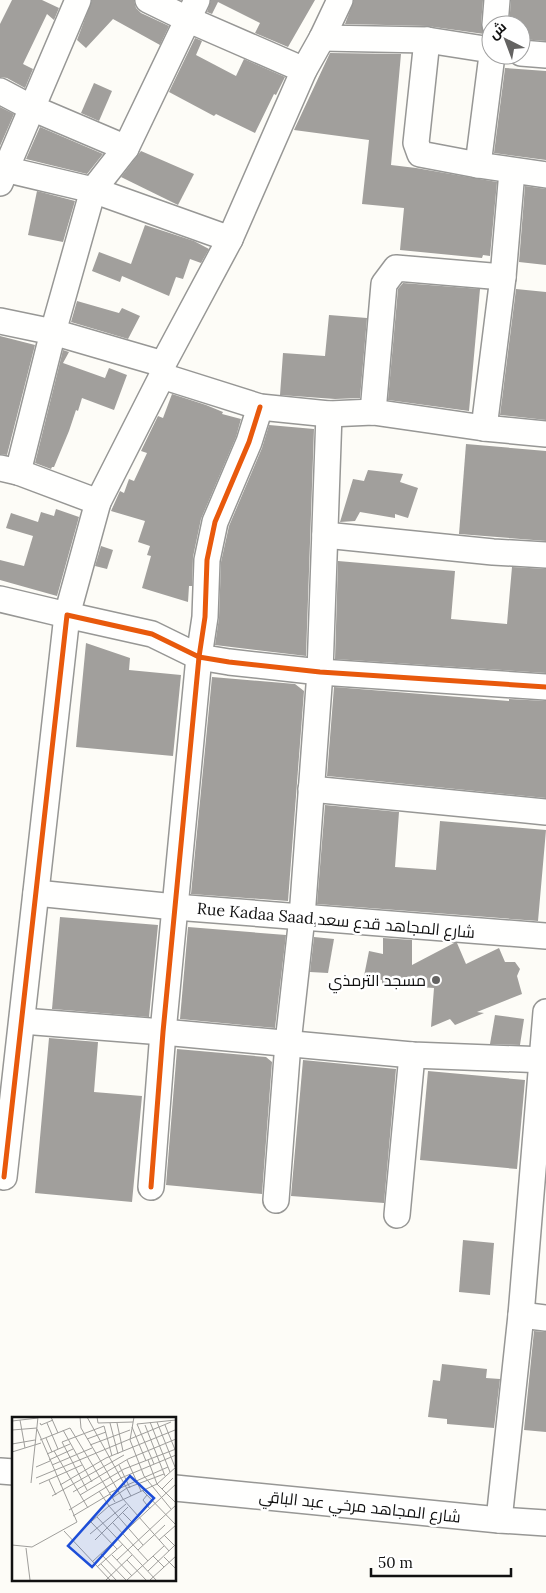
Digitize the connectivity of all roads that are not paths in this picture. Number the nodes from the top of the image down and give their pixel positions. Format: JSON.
{"nodes":[{"id":1,"x":78,"y":0,"type":"edge"},
{"id":2,"x":148,"y":0,"type":"edge"},
{"id":3,"x":340,"y":0,"type":"edge"},
{"id":4,"x":497,"y":0,"type":"edge"},
{"id":5,"x":192,"y":10,"type":"edge"},
{"id":6,"x":496,"y":15,"type":"edge"},
{"id":7,"x":322,"y":38,"type":"junction"},
{"id":8,"x":427,"y":40,"type":"junction"},
{"id":9,"x":481,"y":48,"type":"edge"},
{"id":10,"x":531,"y":54,"type":"edge"},
{"id":11,"x":546,"y":55,"type":"edge"},
{"id":12,"x":491,"y":65,"type":"edge"},
{"id":13,"x":304,"y":70,"type":"junction"},
{"id":14,"x":0,"y":91,"type":"edge"},
{"id":15,"x":32,"y":108,"type":"junction"},
{"id":16,"x":126,"y":148,"type":"junction"},
{"id":17,"x":478,"y":165,"type":"junction"},
{"id":18,"x":512,"y":171,"type":"junction"},
{"id":19,"x":2,"y":174,"type":"edge"},
{"id":20,"x":546,"y":175,"type":"edge"},
{"id":21,"x":93,"y":190,"type":"junction"},
{"id":22,"x":230,"y":239,"type":"junction"},
{"id":23,"x":503,"y":277,"type":"junction"},
{"id":24,"x":0,"y":321,"type":"edge"},
{"id":25,"x":53,"y":332,"type":"junction"},
{"id":26,"x":163,"y":370,"type":"junction"},
{"id":27,"x":260,"y":407,"type":"junction"},
{"id":28,"x":374,"y":412,"type":"junction"},
{"id":29,"x":329,"y":414,"type":"junction"},
{"id":30,"x":484,"y":428,"type":"junction"},
{"id":31,"x":546,"y":434,"type":"edge"},
{"id":32,"x":9,"y":470,"type":"edge"},
{"id":33,"x":98,"y":502,"type":"junction"},
{"id":34,"x":325,"y":535,"type":"junction"},
{"id":35,"x":546,"y":555,"type":"edge"},
{"id":36,"x":0,"y":599,"type":"edge"},
{"id":37,"x":67,"y":615,"type":"junction"},
{"id":38,"x":199,"y":657,"type":"junction"},
{"id":39,"x":320,"y":672,"type":"junction"},
{"id":40,"x":546,"y":687,"type":"edge"},
{"id":41,"x":311,"y":789,"type":"junction"},
{"id":42,"x":546,"y":812,"type":"edge"},
{"id":43,"x":36,"y":893,"type":"junction"},
{"id":44,"x":175,"y":907,"type":"junction"},
{"id":45,"x":302,"y":917,"type":"junction"},
{"id":46,"x":546,"y":936,"type":"edge"},
{"id":47,"x":546,"y":1012,"type":"edge"},
{"id":48,"x":22,"y":1021,"type":"junction"},
{"id":49,"x":163,"y":1032,"type":"junction"},
{"id":50,"x":288,"y":1043,"type":"junction"},
{"id":51,"x":412,"y":1055,"type":"junction"},
{"id":52,"x":544,"y":1060,"type":"edge"},
{"id":53,"x":4,"y":1177,"type":"dead end"},
{"id":54,"x":151,"y":1187,"type":"dead end"},
{"id":55,"x":276,"y":1200,"type":"dead end"},
{"id":56,"x":397,"y":1215,"type":"dead end"},
{"id":57,"x":520,"y":1315,"type":"junction"},
{"id":58,"x":546,"y":1318,"type":"edge"},
{"id":59,"x":176,"y":1488,"type":"edge"},
{"id":60,"x":499,"y":1520,"type":"junction"},
{"id":61,"x":546,"y":1523,"type":"edge"}],
"edges":[{"from":1,"to":15,"type":"street"},
{"from":2,"to":5,"type":"street"},
{"from":3,"to":7,"type":"street"},
{"from":4,"to":6,"type":"street"},
{"from":5,"to":13,"type":"street"},
{"from":5,"to":16,"type":"street"},
{"from":7,"to":8,"type":"street"},
{"from":7,"to":13,"type":"street"},
{"from":8,"to":9,"type":"street"},
{"from":8,"to":17,"type":"street"},
{"from":10,"to":11,"type":"street"},
{"from":12,"to":17,"type":"street"},
{"from":13,"to":22,"type":"street"},
{"from":14,"to":15,"type":"street"},
{"from":15,"to":16,"type":"street"},
{"from":15,"to":19,"type":"street"},
{"from":16,"to":21,"type":"street"},
{"from":17,"to":18,"type":"street"},
{"from":18,"to":20,"type":"street"},
{"from":18,"to":23,"type":"street"},
{"from":19,"to":21,"type":"street"},
{"from":21,"to":22,"type":"street"},
{"from":21,"to":25,"type":"street"},
{"from":22,"to":26,"type":"street"},
{"from":23,"to":28,"type":"street"},
{"from":23,"to":30,"type":"street"},
{"from":24,"to":25,"type":"street"},
{"from":25,"to":26,"type":"street"},
{"from":25,"to":32,"type":"street"},
{"from":26,"to":27,"type":"street"},
{"from":26,"to":33,"type":"street"},
{"from":27,"to":29,"type":"street"},
{"from":27,"to":38,"type":"street"},
{"from":28,"to":29,"type":"street"},
{"from":28,"to":30,"type":"street"},
{"from":29,"to":34,"type":"street"},
{"from":30,"to":31,"type":"street"},
{"from":32,"to":33,"type":"street"},
{"from":33,"to":37,"type":"street"},
{"from":34,"to":35,"type":"street"},
{"from":34,"to":39,"type":"street"},
{"from":36,"to":37,"type":"street"},
{"from":37,"to":38,"type":"street"},
{"from":37,"to":43,"type":"street"},
{"from":38,"to":39,"type":"street"},
{"from":38,"to":44,"type":"street"},
{"from":39,"to":40,"type":"street"},
{"from":39,"to":41,"type":"street"},
{"from":41,"to":42,"type":"street"},
{"from":41,"to":45,"type":"street"},
{"from":43,"to":44,"type":"street","name":"Rue Kadaa Saad,شارع المجاهد قدع سعد"},
{"from":43,"to":48,"type":"street"},
{"from":44,"to":45,"type":"street","name":"Rue Kadaa Saad,شارع المجاهد قدع سعد"},
{"from":44,"to":49,"type":"street"},
{"from":45,"to":46,"type":"street","name":"Rue Kadaa Saad,شارع المجاهد قدع سعد"},
{"from":45,"to":50,"type":"street"},
{"from":47,"to":52,"type":"street"},
{"from":48,"to":49,"type":"street"},
{"from":48,"to":53,"type":"street"},
{"from":49,"to":50,"type":"street"},
{"from":49,"to":54,"type":"street"},
{"from":50,"to":51,"type":"street"},
{"from":50,"to":55,"type":"street"},
{"from":51,"to":52,"type":"street"},
{"from":51,"to":56,"type":"street"},
{"from":52,"to":57,"type":"street"},
{"from":57,"to":58,"type":"street"},
{"from":57,"to":60,"type":"street"},
{"from":59,"to":60,"type":"street","name":"شارع المجاهد مرخي عبد الباقي"},
{"from":60,"to":61,"type":"street","name":"شارع المجاهد مرخي عبد الباقي"}]}
